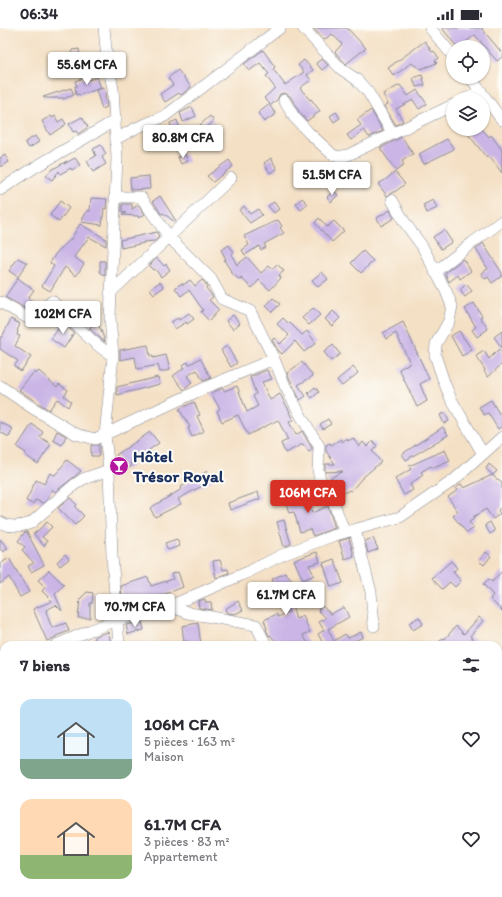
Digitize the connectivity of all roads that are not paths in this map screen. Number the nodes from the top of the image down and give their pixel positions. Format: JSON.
{"nodes":[{"id":1,"x":104,"y":28,"type":"edge"},
{"id":2,"x":280,"y":28,"type":"edge"},
{"id":3,"x":303,"y":28,"type":"edge"},
{"id":4,"x":430,"y":28,"type":"edge"},
{"id":5,"x":446,"y":47,"type":"edge"},
{"id":6,"x":476,"y":84,"type":"edge"},
{"id":7,"x":481,"y":91,"type":"joint"},
{"id":8,"x":284,"y":100,"type":"dead end"},
{"id":9,"x":446,"y":108,"type":"edge"},
{"id":10,"x":116,"y":120,"type":"junction"},
{"id":11,"x":502,"y":120,"type":"edge"},
{"id":12,"x":393,"y":134,"type":"junction"},
{"id":13,"x":116,"y":139,"type":"junction"},
{"id":14,"x":231,"y":178,"type":"dead end"},
{"id":15,"x":0,"y":190,"type":"edge"},
{"id":16,"x":115,"y":197,"type":"junction"},
{"id":17,"x":392,"y":200,"type":"dead end"},
{"id":18,"x":502,"y":221,"type":"edge"},
{"id":19,"x":169,"y":237,"type":"junction"},
{"id":20,"x":435,"y":272,"type":"junction"},
{"id":21,"x":110,"y":293,"type":"junction"},
{"id":22,"x":0,"y":302,"type":"edge"},
{"id":23,"x":113,"y":356,"type":"junction"},
{"id":24,"x":274,"y":359,"type":"junction"},
{"id":25,"x":0,"y":386,"type":"edge"},
{"id":26,"x":105,"y":436,"type":"junction"},
{"id":27,"x":502,"y":437,"type":"edge"},
{"id":28,"x":483,"y":454,"type":"junction"},
{"id":29,"x":109,"y":470,"type":"junction"},
{"id":30,"x":0,"y":522,"type":"edge"},
{"id":31,"x":349,"y":530,"type":"junction"},
{"id":32,"x":170,"y":606,"type":"junction"},
{"id":33,"x":117,"y":620,"type":"junction"},
{"id":34,"x":374,"y":626,"type":"dead end"},
{"id":35,"x":65,"y":641,"type":"edge"},
{"id":36,"x":119,"y":641,"type":"edge"},
{"id":37,"x":264,"y":641,"type":"edge"}],
"edges":[{"from":1,"to":10,"type":"street"},
{"from":2,"to":13,"type":"street"},
{"from":3,"to":12,"type":"street"},
{"from":4,"to":5,"type":"street"},
{"from":6,"to":7,"type":"street"},
{"from":7,"to":11,"type":"street"},
{"from":8,"to":12,"type":"street"},
{"from":9,"to":12,"type":"street"},
{"from":10,"to":13,"type":"street"},
{"from":10,"to":15,"type":"street"},
{"from":13,"to":16,"type":"street"},
{"from":14,"to":19,"type":"street"},
{"from":16,"to":19,"type":"street"},
{"from":16,"to":21,"type":"street"},
{"from":17,"to":20,"type":"street"},
{"from":18,"to":20,"type":"street"},
{"from":19,"to":21,"type":"street"},
{"from":19,"to":24,"type":"street"},
{"from":20,"to":28,"type":"street"},
{"from":21,"to":23,"type":"street"},
{"from":22,"to":23,"type":"street"},
{"from":23,"to":26,"type":"street"},
{"from":24,"to":26,"type":"street"},
{"from":24,"to":31,"type":"street"},
{"from":25,"to":26,"type":"street"},
{"from":26,"to":29,"type":"street"},
{"from":27,"to":28,"type":"street"},
{"from":28,"to":31,"type":"street"},
{"from":29,"to":30,"type":"street"},
{"from":29,"to":33,"type":"street"},
{"from":31,"to":32,"type":"street"},
{"from":31,"to":34,"type":"street"},
{"from":32,"to":33,"type":"street"},
{"from":32,"to":37,"type":"street"},
{"from":33,"to":35,"type":"street"},
{"from":33,"to":36,"type":"street"}]}
